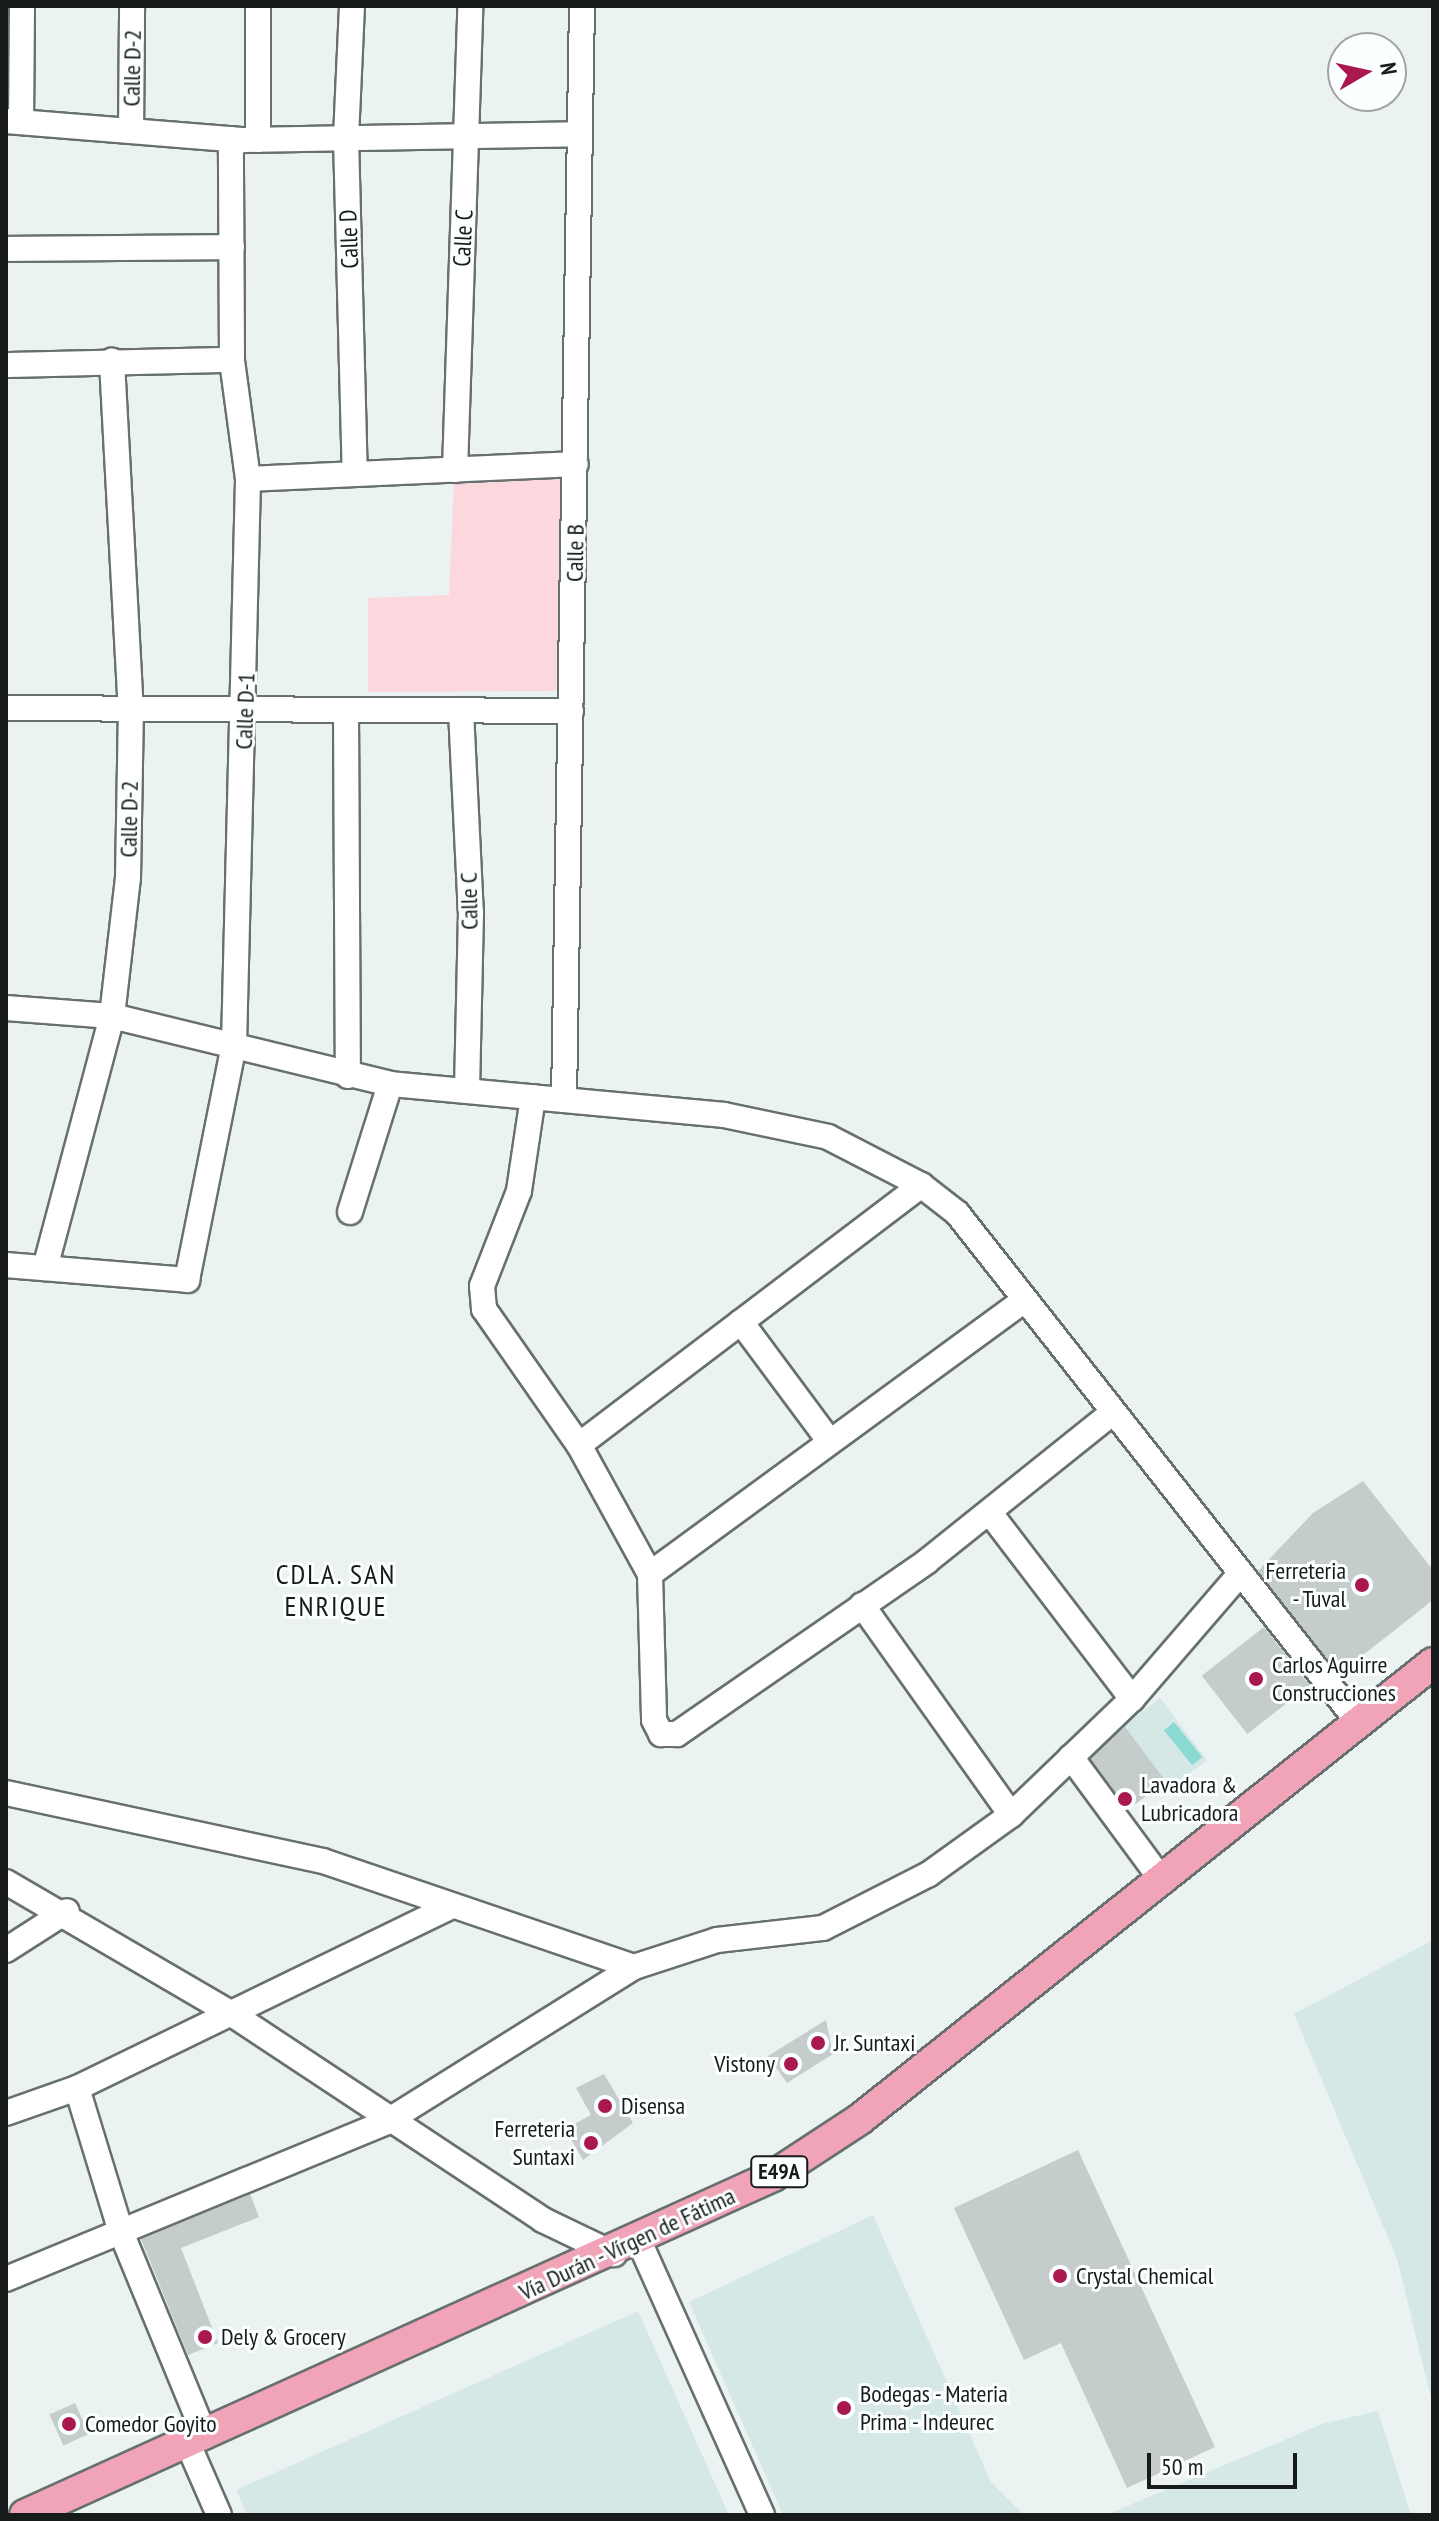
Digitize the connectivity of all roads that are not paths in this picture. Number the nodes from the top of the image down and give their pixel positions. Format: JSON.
{"nodes":[{"id":1,"x":22,"y":6,"type":"edge"},
{"id":2,"x":132,"y":6,"type":"edge"},
{"id":3,"x":258,"y":6,"type":"edge"},
{"id":4,"x":352,"y":6,"type":"edge"},
{"id":5,"x":470,"y":6,"type":"edge"},
{"id":6,"x":582,"y":6,"type":"edge"},
{"id":7,"x":14,"y":121,"type":"edge"},
{"id":8,"x":131,"y":131,"type":"junction"},
{"id":9,"x":580,"y":134,"type":"junction"},
{"id":10,"x":469,"y":136,"type":"junction"},
{"id":11,"x":346,"y":138,"type":"junction"},
{"id":12,"x":231,"y":139,"type":"junction"},
{"id":13,"x":258,"y":140,"type":"junction"},
{"id":14,"x":232,"y":247,"type":"junction"},
{"id":15,"x":6,"y":249,"type":"edge"},
{"id":16,"x":232,"y":360,"type":"junction"},
{"id":17,"x":112,"y":361,"type":"junction"},
{"id":18,"x":6,"y":365,"type":"edge"},
{"id":19,"x":576,"y":464,"type":"junction"},
{"id":20,"x":455,"y":470,"type":"junction"},
{"id":21,"x":355,"y":472,"type":"junction"},
{"id":22,"x":248,"y":479,"type":"junction"},
{"id":23,"x":246,"y":706,"type":"junction"},
{"id":24,"x":6,"y":708,"type":"edge"},
{"id":25,"x":461,"y":711,"type":"junction"},
{"id":26,"x":571,"y":711,"type":"junction"},
{"id":27,"x":131,"y":713,"type":"junction"},
{"id":28,"x":346,"y":713,"type":"junction"},
{"id":29,"x":6,"y":1008,"type":"edge"},
{"id":30,"x":112,"y":1016,"type":"junction"},
{"id":31,"x":234,"y":1045,"type":"junction"},
{"id":32,"x":348,"y":1076,"type":"junction"},
{"id":33,"x":390,"y":1084,"type":"junction"},
{"id":34,"x":467,"y":1091,"type":"junction"},
{"id":35,"x":533,"y":1097,"type":"junction"},
{"id":36,"x":564,"y":1100,"type":"junction"},
{"id":37,"x":921,"y":1185,"type":"junction"},
{"id":38,"x":350,"y":1212,"type":"dead end"},
{"id":39,"x":6,"y":1265,"type":"edge"},
{"id":40,"x":45,"y":1268,"type":"junction"},
{"id":41,"x":1025,"y":1300,"type":"junction"},
{"id":42,"x":741,"y":1322,"type":"junction"},
{"id":43,"x":1111,"y":1414,"type":"junction"},
{"id":44,"x":830,"y":1442,"type":"junction"},
{"id":45,"x":579,"y":1445,"type":"junction"},
{"id":46,"x":990,"y":1513,"type":"junction"},
{"id":47,"x":650,"y":1574,"type":"junction"},
{"id":48,"x":1239,"y":1575,"type":"junction"},
{"id":49,"x":862,"y":1605,"type":"junction"},
{"id":50,"x":1433,"y":1663,"type":"edge"},
{"id":51,"x":1132,"y":1699,"type":"junction"},
{"id":52,"x":1359,"y":1723,"type":"junction"},
{"id":53,"x":1071,"y":1757,"type":"junction"},
{"id":54,"x":6,"y":1793,"type":"edge"},
{"id":55,"x":1011,"y":1815,"type":"junction"},
{"id":56,"x":6,"y":1882,"type":"edge"},
{"id":57,"x":1163,"y":1882,"type":"junction"},
{"id":58,"x":452,"y":1906,"type":"junction"},
{"id":59,"x":67,"y":1911,"type":"junction"},
{"id":60,"x":6,"y":1950,"type":"edge"},
{"id":61,"x":634,"y":1967,"type":"junction"},
{"id":62,"x":232,"y":2014,"type":"junction"},
{"id":63,"x":77,"y":2088,"type":"junction"},
{"id":64,"x":6,"y":2113,"type":"edge"},
{"id":65,"x":386,"y":2122,"type":"junction"},
{"id":66,"x":121,"y":2232,"type":"junction"},
{"id":67,"x":627,"y":2247,"type":"junction"},
{"id":68,"x":6,"y":2279,"type":"edge"},
{"id":69,"x":196,"y":2440,"type":"junction"},
{"id":70,"x":25,"y":2515,"type":"edge"},
{"id":71,"x":219,"y":2515,"type":"edge"},
{"id":72,"x":762,"y":2515,"type":"edge"}],
"edges":[{"from":1,"to":7,"type":"street"},
{"from":2,"to":8,"type":"street","name":"Calle D-2"},
{"from":3,"to":13,"type":"street"},
{"from":4,"to":11,"type":"street","name":"Calle D"},
{"from":5,"to":10,"type":"street","name":"Calle C"},
{"from":6,"to":9,"type":"street","name":"Calle B"},
{"from":7,"to":8,"type":"street"},
{"from":8,"to":12,"type":"street"},
{"from":9,"to":10,"type":"street"},
{"from":9,"to":19,"type":"street","name":"Calle B"},
{"from":10,"to":11,"type":"street"},
{"from":10,"to":20,"type":"street","name":"Calle C"},
{"from":11,"to":13,"type":"street"},
{"from":11,"to":21,"type":"street","name":"Calle D"},
{"from":12,"to":13,"type":"street"},
{"from":12,"to":14,"type":"street","name":"Calle D-1"},
{"from":14,"to":15,"type":"street"},
{"from":14,"to":16,"type":"street","name":"Calle D-1"},
{"from":16,"to":17,"type":"street"},
{"from":16,"to":22,"type":"street","name":"Calle D-1"},
{"from":17,"to":18,"type":"street"},
{"from":17,"to":27,"type":"street","name":"Calle D-2"},
{"from":19,"to":20,"type":"street"},
{"from":19,"to":26,"type":"street","name":"Calle B"},
{"from":20,"to":21,"type":"street"},
{"from":21,"to":22,"type":"street"},
{"from":22,"to":23,"type":"street","name":"Calle D-1"},
{"from":23,"to":27,"type":"street"},
{"from":23,"to":28,"type":"street"},
{"from":23,"to":31,"type":"street","name":"Calle D-1"},
{"from":24,"to":27,"type":"street"},
{"from":25,"to":26,"type":"street"},
{"from":25,"to":28,"type":"street"},
{"from":25,"to":34,"type":"street","name":"Calle C"},
{"from":26,"to":36,"type":"street","name":"Calle B"},
{"from":27,"to":30,"type":"street","name":"Calle D-2"},
{"from":28,"to":32,"type":"street"},
{"from":29,"to":30,"type":"street"},
{"from":30,"to":31,"type":"street"},
{"from":30,"to":40,"type":"street","name":"Calle D-2"},
{"from":31,"to":32,"type":"street"},
{"from":31,"to":40,"type":"street","name":"Calle D-1"},
{"from":32,"to":33,"type":"street"},
{"from":33,"to":34,"type":"street"},
{"from":33,"to":38,"type":"street"},
{"from":34,"to":35,"type":"street"},
{"from":35,"to":36,"type":"street"},
{"from":35,"to":45,"type":"street"},
{"from":36,"to":37,"type":"street"},
{"from":37,"to":41,"type":"street"},
{"from":37,"to":42,"type":"street"},
{"from":39,"to":40,"type":"street"},
{"from":41,"to":43,"type":"street"},
{"from":41,"to":44,"type":"street"},
{"from":42,"to":44,"type":"street"},
{"from":42,"to":45,"type":"street"},
{"from":43,"to":46,"type":"street"},
{"from":43,"to":48,"type":"street"},
{"from":44,"to":47,"type":"street"},
{"from":45,"to":47,"type":"street"},
{"from":46,"to":49,"type":"street"},
{"from":46,"to":51,"type":"street"},
{"from":47,"to":49,"type":"street"},
{"from":48,"to":51,"type":"street"},
{"from":48,"to":52,"type":"street"},
{"from":49,"to":55,"type":"street"},
{"from":50,"to":52,"type":"main road","name":"Vía Durán - Vírgen de Fátima","number":"E49A"},
{"from":51,"to":53,"type":"street"},
{"from":52,"to":57,"type":"main road","name":"Vía Durán - Vírgen de Fátima","number":"E49A"},
{"from":53,"to":55,"type":"street"},
{"from":53,"to":57,"type":"street"},
{"from":54,"to":58,"type":"street"},
{"from":55,"to":61,"type":"street"},
{"from":56,"to":59,"type":"street"},
{"from":57,"to":67,"type":"main road","name":"Vía Durán - Vírgen de Fátima","number":"E49A"},
{"from":58,"to":61,"type":"street"},
{"from":58,"to":62,"type":"street"},
{"from":59,"to":60,"type":"street"},
{"from":59,"to":62,"type":"street"},
{"from":61,"to":65,"type":"street"},
{"from":62,"to":63,"type":"street"},
{"from":62,"to":65,"type":"street"},
{"from":63,"to":64,"type":"street"},
{"from":63,"to":66,"type":"street"},
{"from":65,"to":66,"type":"street"},
{"from":65,"to":67,"type":"street"},
{"from":66,"to":68,"type":"street"},
{"from":66,"to":69,"type":"street"},
{"from":67,"to":69,"type":"main road","name":"Vía Durán - Vírgen de Fátima","number":"E49A"},
{"from":67,"to":72,"type":"street"},
{"from":69,"to":70,"type":"main road","name":"Vía Durán - Vírgen de Fátima","number":"E49A"},
{"from":69,"to":71,"type":"street"}]}
